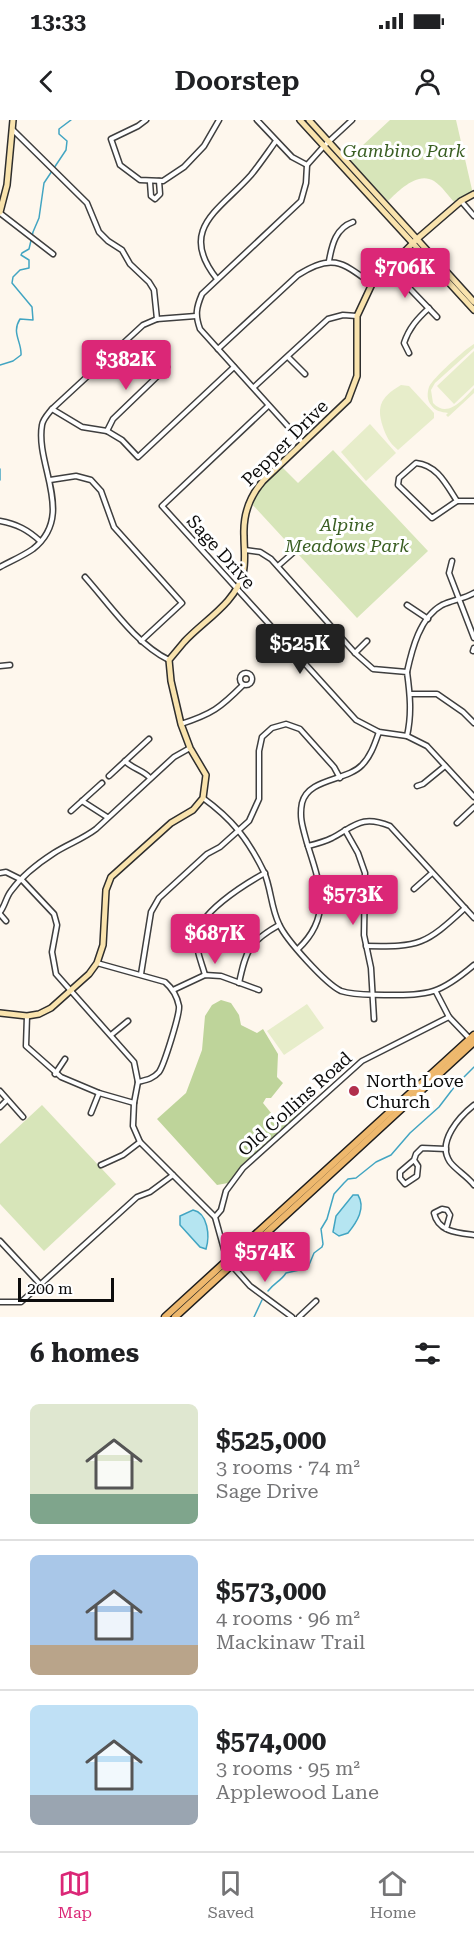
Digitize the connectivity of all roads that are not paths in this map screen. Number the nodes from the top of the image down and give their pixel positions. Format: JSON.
{"nodes":[{"id":1,"x":13,"y":120,"type":"edge"},
{"id":2,"x":146,"y":120,"type":"edge"},
{"id":3,"x":219,"y":120,"type":"edge"},
{"id":4,"x":257,"y":120,"type":"edge"},
{"id":5,"x":300,"y":120,"type":"edge"},
{"id":6,"x":309,"y":120,"type":"edge"},
{"id":7,"x":352,"y":120,"type":"edge"},
{"id":8,"x":12,"y":129,"type":"junction"},
{"id":9,"x":276,"y":141,"type":"junction"},
{"id":10,"x":326,"y":144,"type":"junction"},
{"id":11,"x":307,"y":165,"type":"junction"},
{"id":12,"x":161,"y":181,"type":"junction"},
{"id":13,"x":150,"y":182,"type":"junction"},
{"id":14,"x":474,"y":194,"type":"edge"},
{"id":15,"x":461,"y":201,"type":"junction"},
{"id":16,"x":0,"y":212,"type":"edge"},
{"id":17,"x":474,"y":216,"type":"edge"},
{"id":18,"x":353,"y":222,"type":"dead end"},
{"id":19,"x":415,"y":241,"type":"junction"},
{"id":20,"x":53,"y":254,"type":"dead end"},
{"id":21,"x":329,"y":261,"type":"junction"},
{"id":22,"x":389,"y":267,"type":"junction"},
{"id":23,"x":217,"y":279,"type":"junction"},
{"id":24,"x":372,"y":284,"type":"junction"},
{"id":25,"x":474,"y":302,"type":"edge"},
{"id":26,"x":429,"y":308,"type":"junction"},
{"id":27,"x":474,"y":310,"type":"edge"},
{"id":28,"x":196,"y":316,"type":"junction"},
{"id":29,"x":357,"y":316,"type":"junction"},
{"id":30,"x":437,"y":317,"type":"dead end"},
{"id":31,"x":157,"y":319,"type":"junction"},
{"id":32,"x":218,"y":349,"type":"junction"},
{"id":33,"x":409,"y":353,"type":"dead end"},
{"id":34,"x":288,"y":357,"type":"junction"},
{"id":35,"x":167,"y":367,"type":"dead end"},
{"id":36,"x":234,"y":367,"type":"junction"},
{"id":37,"x":305,"y":374,"type":"dead end"},
{"id":38,"x":254,"y":387,"type":"junction"},
{"id":39,"x":268,"y":406,"type":"junction"},
{"id":40,"x":52,"y":410,"type":"junction"},
{"id":41,"x":107,"y":431,"type":"junction"},
{"id":42,"x":303,"y":443,"type":"junction"},
{"id":43,"x":50,"y":480,"type":"junction"},
{"id":44,"x":457,"y":501,"type":"junction"},
{"id":45,"x":474,"y":501,"type":"edge"},
{"id":46,"x":0,"y":521,"type":"edge"},
{"id":47,"x":40,"y":541,"type":"junction"},
{"id":48,"x":245,"y":550,"type":"junction"},
{"id":49,"x":295,"y":551,"type":"dead end"},
{"id":50,"x":452,"y":561,"type":"dead end"},
{"id":51,"x":278,"y":566,"type":"junction"},
{"id":52,"x":0,"y":567,"type":"edge"},
{"id":53,"x":85,"y":577,"type":"dead end"},
{"id":54,"x":236,"y":588,"type":"junction"},
{"id":55,"x":474,"y":593,"type":"edge"},
{"id":56,"x":460,"y":600,"type":"junction"},
{"id":57,"x":407,"y":605,"type":"dead end"},
{"id":58,"x":428,"y":619,"type":"junction"},
{"id":59,"x":474,"y":638,"type":"edge"},
{"id":60,"x":141,"y":640,"type":"junction"},
{"id":61,"x":367,"y":640,"type":"dead end"},
{"id":62,"x":355,"y":653,"type":"junction"},
{"id":63,"x":169,"y":660,"type":"junction"},
{"id":64,"x":10,"y":665,"type":"dead end"},
{"id":65,"x":0,"y":666,"type":"edge"},
{"id":66,"x":407,"y":672,"type":"junction"},
{"id":67,"x":243,"y":685,"type":"dead end"},
{"id":68,"x":410,"y":694,"type":"junction"},
{"id":69,"x":474,"y":723,"type":"edge"},
{"id":70,"x":181,"y":724,"type":"junction"},
{"id":71,"x":379,"y":732,"type":"junction"},
{"id":72,"x":407,"y":736,"type":"junction"},
{"id":73,"x":149,"y":739,"type":"dead end"},
{"id":74,"x":190,"y":748,"type":"junction"},
{"id":75,"x":125,"y":761,"type":"junction"},
{"id":76,"x":445,"y":766,"type":"junction"},
{"id":77,"x":109,"y":776,"type":"dead end"},
{"id":78,"x":150,"y":778,"type":"junction"},
{"id":79,"x":340,"y":778,"type":"junction"},
{"id":80,"x":102,"y":783,"type":"dead end"},
{"id":81,"x":417,"y":786,"type":"dead end"},
{"id":82,"x":474,"y":797,"type":"edge"},
{"id":83,"x":203,"y":798,"type":"junction"},
{"id":84,"x":82,"y":801,"type":"junction"},
{"id":85,"x":474,"y":807,"type":"edge"},
{"id":86,"x":71,"y":811,"type":"dead end"},
{"id":87,"x":107,"y":817,"type":"junction"},
{"id":88,"x":457,"y":823,"type":"dead end"},
{"id":89,"x":345,"y":830,"type":"junction"},
{"id":90,"x":240,"y":831,"type":"junction"},
{"id":91,"x":308,"y":846,"type":"junction"},
{"id":92,"x":0,"y":873,"type":"edge"},
{"id":93,"x":265,"y":873,"type":"junction"},
{"id":94,"x":432,"y":873,"type":"junction"},
{"id":95,"x":22,"y":880,"type":"junction"},
{"id":96,"x":414,"y":888,"type":"dead end"},
{"id":97,"x":465,"y":908,"type":"junction"},
{"id":98,"x":0,"y":913,"type":"edge"},
{"id":99,"x":474,"y":918,"type":"edge"},
{"id":100,"x":6,"y":921,"type":"dead end"},
{"id":101,"x":279,"y":925,"type":"junction"},
{"id":102,"x":366,"y":946,"type":"junction"},
{"id":103,"x":298,"y":949,"type":"junction"},
{"id":104,"x":97,"y":963,"type":"junction"},
{"id":105,"x":474,"y":965,"type":"edge"},
{"id":106,"x":141,"y":974,"type":"junction"},
{"id":107,"x":205,"y":975,"type":"junction"},
{"id":108,"x":239,"y":983,"type":"junction"},
{"id":109,"x":70,"y":990,"type":"junction"},
{"id":110,"x":173,"y":990,"type":"junction"},
{"id":111,"x":259,"y":990,"type":"dead end"},
{"id":112,"x":436,"y":992,"type":"junction"},
{"id":113,"x":373,"y":994,"type":"junction"},
{"id":114,"x":0,"y":1008,"type":"edge"},
{"id":115,"x":0,"y":1013,"type":"edge"},
{"id":116,"x":27,"y":1016,"type":"junction"},
{"id":117,"x":448,"y":1017,"type":"junction"},
{"id":118,"x":374,"y":1019,"type":"dead end"},
{"id":119,"x":128,"y":1021,"type":"dead end"},
{"id":120,"x":111,"y":1035,"type":"junction"},
{"id":121,"x":473,"y":1040,"type":"edge"},
{"id":122,"x":65,"y":1059,"type":"dead end"},
{"id":123,"x":55,"y":1074,"type":"junction"},
{"id":124,"x":138,"y":1082,"type":"junction"},
{"id":125,"x":0,"y":1091,"type":"edge"},
{"id":126,"x":99,"y":1093,"type":"junction"},
{"id":127,"x":7,"y":1100,"type":"junction"},
{"id":128,"x":134,"y":1103,"type":"junction"},
{"id":129,"x":474,"y":1106,"type":"edge"},
{"id":130,"x":0,"y":1107,"type":"edge"},
{"id":131,"x":91,"y":1113,"type":"dead end"},
{"id":132,"x":23,"y":1117,"type":"dead end"},
{"id":133,"x":140,"y":1142,"type":"junction"},
{"id":134,"x":446,"y":1149,"type":"junction"},
{"id":135,"x":414,"y":1160,"type":"junction"},
{"id":136,"x":101,"y":1165,"type":"dead end"},
{"id":137,"x":173,"y":1175,"type":"junction"},
{"id":138,"x":474,"y":1185,"type":"edge"},
{"id":139,"x":215,"y":1217,"type":"junction"},
{"id":140,"x":446,"y":1229,"type":"junction"},
{"id":141,"x":474,"y":1235,"type":"edge"},
{"id":142,"x":0,"y":1241,"type":"edge"},
{"id":143,"x":229,"y":1263,"type":"junction"},
{"id":144,"x":40,"y":1284,"type":"junction"},
{"id":145,"x":316,"y":1301,"type":"dead end"},
{"id":146,"x":0,"y":1302,"type":"edge"},
{"id":147,"x":165,"y":1317,"type":"edge"},
{"id":148,"x":175,"y":1317,"type":"edge"},
{"id":149,"x":292,"y":1317,"type":"edge"},
{"id":150,"x":299,"y":1317,"type":"edge"}],
"edges":[{"from":1,"to":8,"type":"street"},
{"from":2,"to":13,"type":"street"},
{"from":3,"to":12,"type":"street"},
{"from":4,"to":9,"type":"street"},
{"from":5,"to":10,"type":"street"},
{"from":6,"to":10,"type":"street"},
{"from":7,"to":10,"type":"street"},
{"from":8,"to":16,"type":"street"},
{"from":8,"to":31,"type":"street"},
{"from":9,"to":11,"type":"street"},
{"from":9,"to":23,"type":"street"},
{"from":10,"to":11,"type":"street"},
{"from":10,"to":19,"type":"street"},
{"from":11,"to":23,"type":"street"},
{"from":12,"to":13,"type":"street"},
{"from":12,"to":13,"type":"street"},
{"from":14,"to":15,"type":"street","name":"Pepper Drive"},
{"from":15,"to":17,"type":"street"},
{"from":15,"to":19,"type":"street","name":"Pepper Drive"},
{"from":16,"to":20,"type":"street"},
{"from":18,"to":21,"type":"street"},
{"from":19,"to":22,"type":"street","name":"Pepper Drive"},
{"from":19,"to":25,"type":"street"},
{"from":19,"to":27,"type":"street"},
{"from":21,"to":24,"type":"street"},
{"from":21,"to":32,"type":"street"},
{"from":22,"to":24,"type":"street","name":"Pepper Drive"},
{"from":22,"to":26,"type":"street"},
{"from":23,"to":28,"type":"street"},
{"from":24,"to":29,"type":"street","name":"Pepper Drive"},
{"from":26,"to":30,"type":"street"},
{"from":26,"to":33,"type":"street"},
{"from":28,"to":31,"type":"street"},
{"from":28,"to":32,"type":"street"},
{"from":29,"to":34,"type":"street"},
{"from":29,"to":42,"type":"street","name":"Pepper Drive"},
{"from":31,"to":40,"type":"street"},
{"from":32,"to":36,"type":"street"},
{"from":34,"to":37,"type":"street"},
{"from":34,"to":38,"type":"street"},
{"from":35,"to":41,"type":"street"},
{"from":36,"to":38,"type":"street"},
{"from":36,"to":41,"type":"street"},
{"from":38,"to":39,"type":"street"},
{"from":39,"to":42,"type":"street"},
{"from":39,"to":54,"type":"street","name":"Sage Drive"},
{"from":40,"to":41,"type":"street"},
{"from":40,"to":43,"type":"street"},
{"from":42,"to":48,"type":"street","name":"Pepper Drive"},
{"from":43,"to":47,"type":"street"},
{"from":43,"to":60,"type":"street"},
{"from":44,"to":44,"type":"street"},
{"from":44,"to":45,"type":"street"},
{"from":46,"to":47,"type":"street"},
{"from":47,"to":52,"type":"street"},
{"from":48,"to":51,"type":"street"},
{"from":48,"to":54,"type":"street","name":"Pepper Drive"},
{"from":49,"to":51,"type":"street"},
{"from":50,"to":56,"type":"street"},
{"from":51,"to":62,"type":"street"},
{"from":53,"to":60,"type":"street"},
{"from":54,"to":63,"type":"street","name":"Pepper Drive"},
{"from":54,"to":71,"type":"street","name":"Sage Drive"},
{"from":55,"to":56,"type":"street"},
{"from":56,"to":58,"type":"street"},
{"from":56,"to":59,"type":"street"},
{"from":57,"to":58,"type":"street"},
{"from":58,"to":66,"type":"street"},
{"from":60,"to":63,"type":"street"},
{"from":61,"to":62,"type":"street"},
{"from":62,"to":66,"type":"street"},
{"from":63,"to":70,"type":"street"},
{"from":64,"to":65,"type":"street"},
{"from":66,"to":68,"type":"street"},
{"from":67,"to":70,"type":"street"},
{"from":68,"to":69,"type":"street"},
{"from":68,"to":72,"type":"street"},
{"from":70,"to":74,"type":"street"},
{"from":71,"to":72,"type":"street","name":"Sage Drive"},
{"from":71,"to":79,"type":"street"},
{"from":72,"to":76,"type":"street","name":"Sage Drive"},
{"from":73,"to":75,"type":"street"},
{"from":74,"to":78,"type":"street"},
{"from":74,"to":83,"type":"street"},
{"from":75,"to":77,"type":"street"},
{"from":75,"to":78,"type":"street"},
{"from":76,"to":81,"type":"street"},
{"from":76,"to":82,"type":"street","name":"Sage Drive"},
{"from":78,"to":87,"type":"street"},
{"from":79,"to":90,"type":"street"},
{"from":79,"to":91,"type":"street"},
{"from":80,"to":84,"type":"street"},
{"from":83,"to":90,"type":"street"},
{"from":83,"to":104,"type":"street"},
{"from":84,"to":86,"type":"street"},
{"from":84,"to":87,"type":"street"},
{"from":85,"to":88,"type":"street"},
{"from":87,"to":95,"type":"street"},
{"from":89,"to":91,"type":"street"},
{"from":89,"to":94,"type":"street"},
{"from":89,"to":102,"type":"street"},
{"from":90,"to":93,"type":"street"},
{"from":90,"to":106,"type":"street"},
{"from":91,"to":103,"type":"street"},
{"from":92,"to":95,"type":"street"},
{"from":93,"to":101,"type":"street"},
{"from":93,"to":107,"type":"street"},
{"from":94,"to":96,"type":"street"},
{"from":94,"to":97,"type":"street"},
{"from":95,"to":98,"type":"street"},
{"from":95,"to":109,"type":"street"},
{"from":97,"to":99,"type":"street"},
{"from":97,"to":102,"type":"street"},
{"from":98,"to":100,"type":"street"},
{"from":101,"to":103,"type":"street"},
{"from":101,"to":108,"type":"street"},
{"from":102,"to":113,"type":"street"},
{"from":103,"to":113,"type":"street"},
{"from":104,"to":106,"type":"street"},
{"from":104,"to":109,"type":"street"},
{"from":105,"to":112,"type":"street"},
{"from":106,"to":110,"type":"street"},
{"from":107,"to":108,"type":"street"},
{"from":107,"to":110,"type":"street"},
{"from":108,"to":111,"type":"street"},
{"from":109,"to":116,"type":"street"},
{"from":109,"to":120,"type":"street"},
{"from":110,"to":124,"type":"street"},
{"from":112,"to":113,"type":"street"},
{"from":112,"to":117,"type":"street"},
{"from":113,"to":118,"type":"street"},
{"from":114,"to":115,"type":"street"},
{"from":115,"to":116,"type":"street"},
{"from":116,"to":123,"type":"street"},
{"from":117,"to":121,"type":"street"},
{"from":117,"to":139,"type":"street","name":"Old Collins Road"},
{"from":119,"to":120,"type":"street"},
{"from":120,"to":124,"type":"street"},
{"from":121,"to":143,"type":"main road"},
{"from":122,"to":123,"type":"street"},
{"from":123,"to":126,"type":"street"},
{"from":124,"to":128,"type":"street"},
{"from":125,"to":127,"type":"street"},
{"from":126,"to":128,"type":"street"},
{"from":126,"to":131,"type":"street"},
{"from":127,"to":130,"type":"street"},
{"from":127,"to":132,"type":"street"},
{"from":128,"to":133,"type":"street"},
{"from":129,"to":134,"type":"street"},
{"from":133,"to":136,"type":"street"},
{"from":133,"to":137,"type":"street"},
{"from":134,"to":135,"type":"street"},
{"from":134,"to":138,"type":"street"},
{"from":135,"to":135,"type":"street"},
{"from":137,"to":139,"type":"street"},
{"from":137,"to":144,"type":"street"},
{"from":139,"to":143,"type":"street"},
{"from":140,"to":140,"type":"street"},
{"from":140,"to":141,"type":"street"},
{"from":142,"to":144,"type":"street"},
{"from":143,"to":147,"type":"main road"},
{"from":143,"to":148,"type":"main road"},
{"from":143,"to":149,"type":"street"},
{"from":144,"to":146,"type":"street"},
{"from":145,"to":150,"type":"street"}]}
